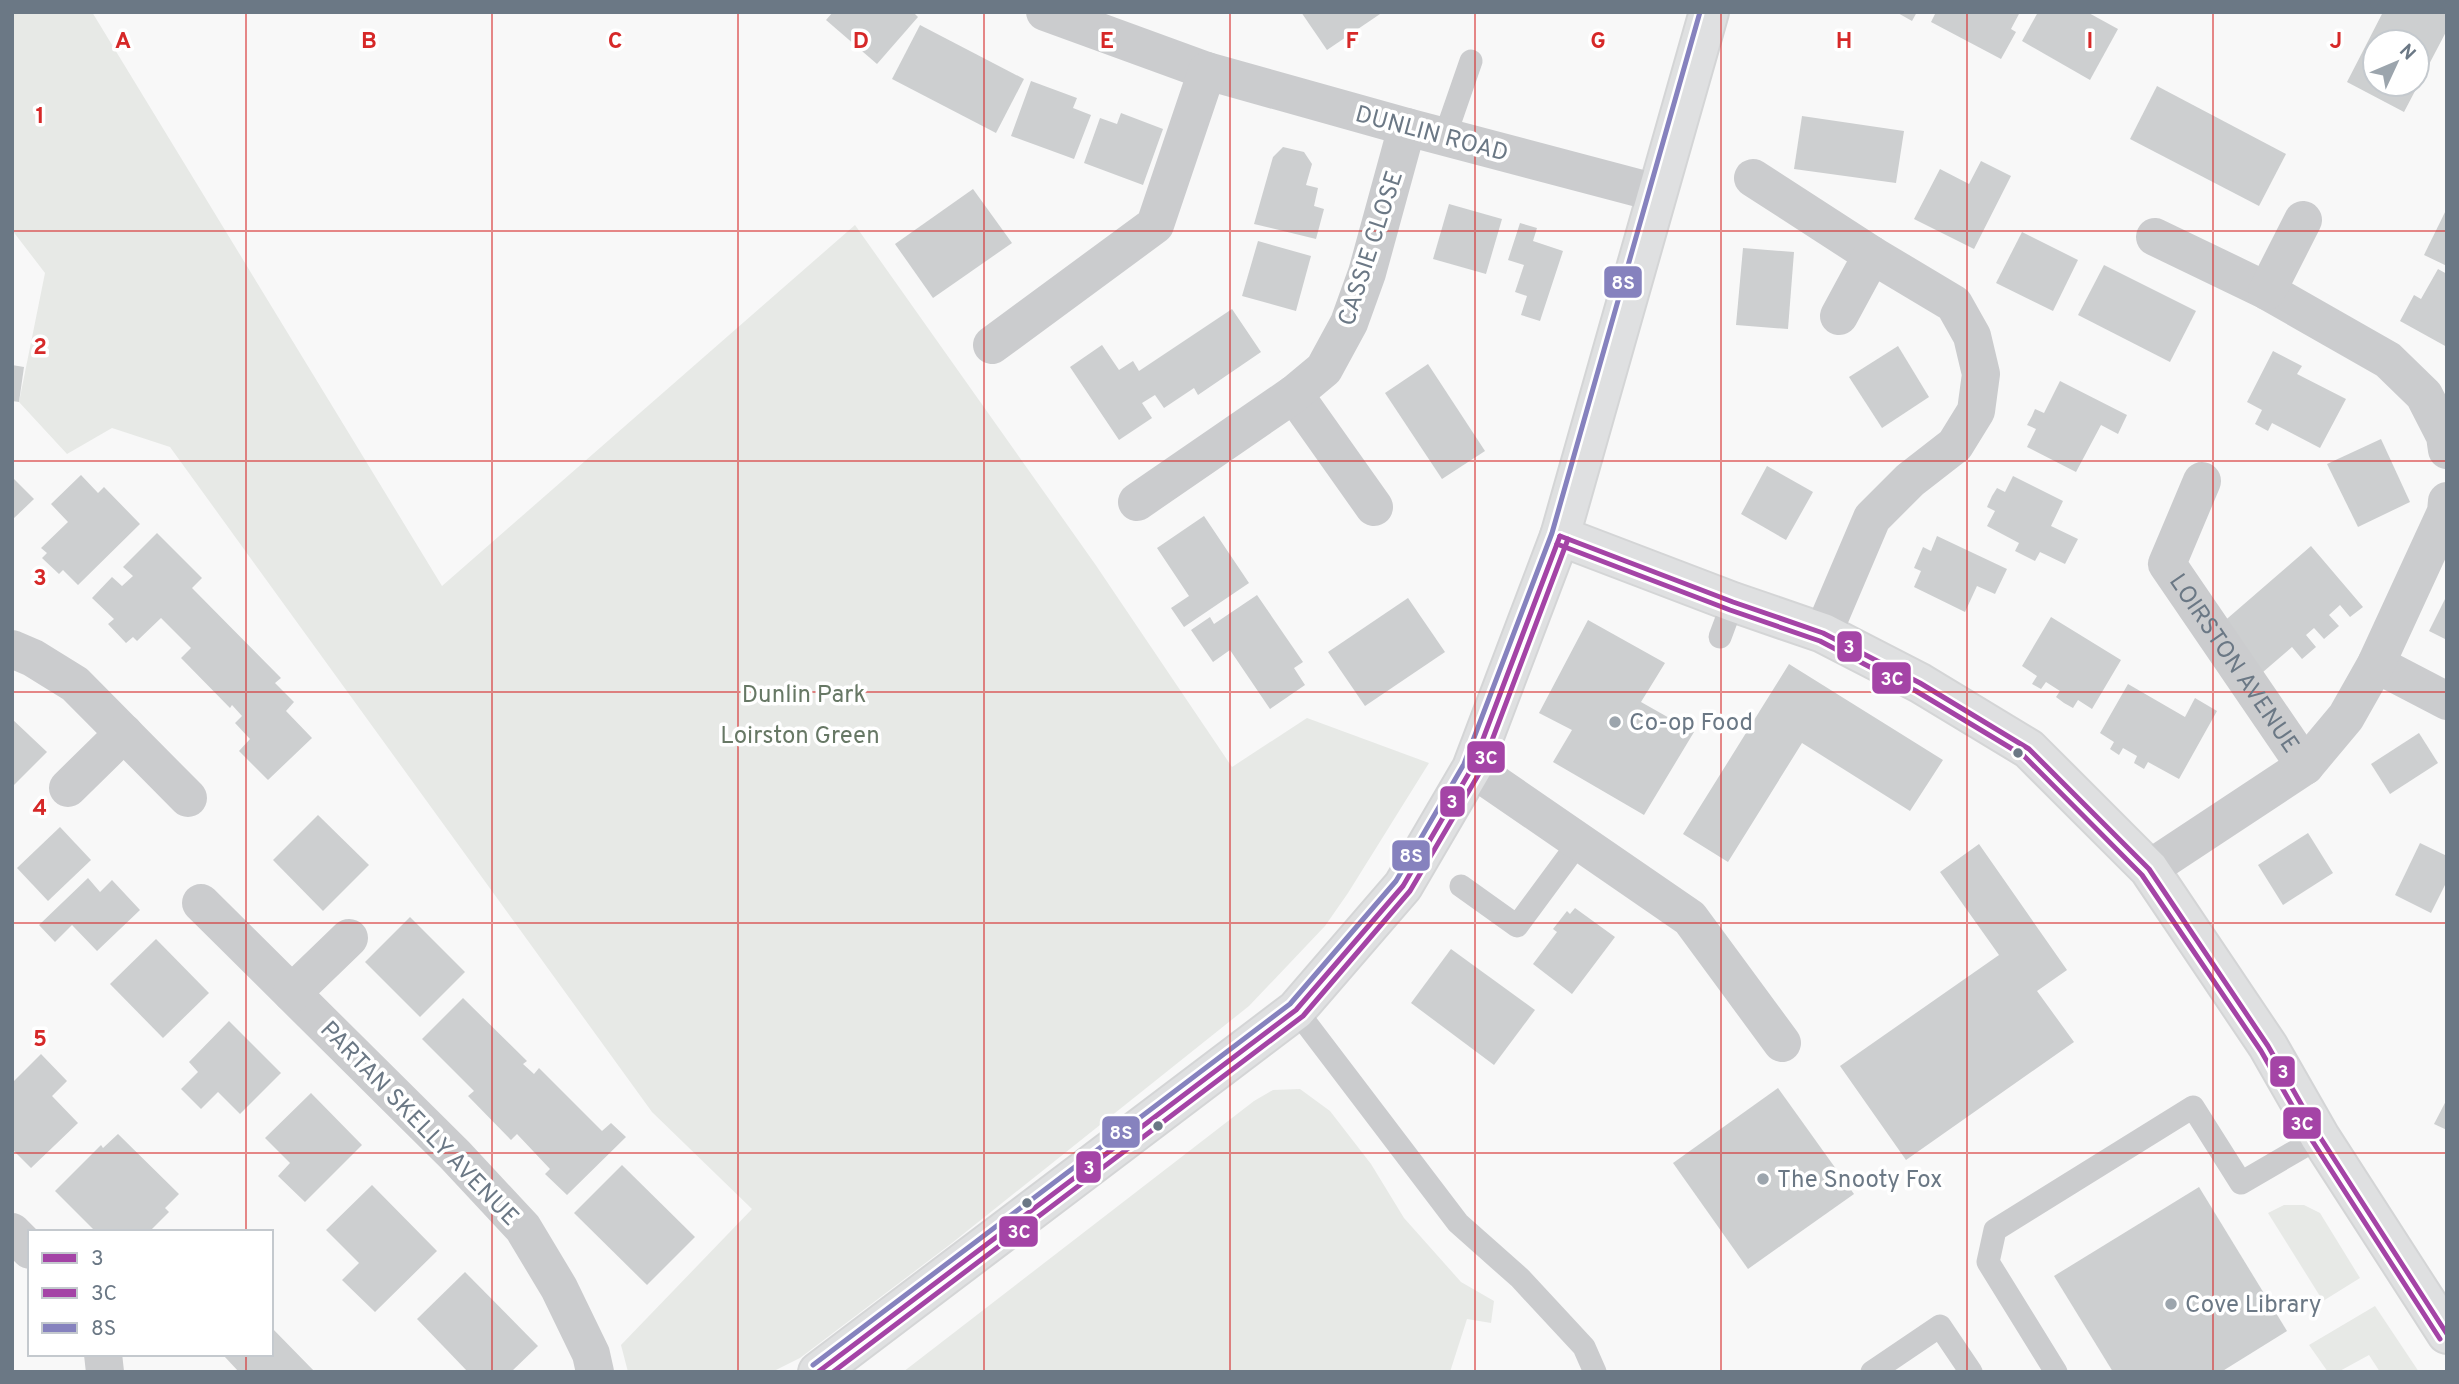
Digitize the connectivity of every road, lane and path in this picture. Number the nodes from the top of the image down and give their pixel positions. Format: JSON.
{"nodes":[{"id":1,"x":1709,"y":12,"type":"edge"},
{"id":2,"x":1050,"y":13,"type":"edge"},
{"id":3,"x":1471,"y":61,"type":"dead end"},
{"id":4,"x":1207,"y":71,"type":"junction"},
{"id":5,"x":1407,"y":127,"type":"junction"},
{"id":6,"x":1446,"y":136,"type":"junction"},
{"id":7,"x":1753,"y":178,"type":"dead end"},
{"id":8,"x":1657,"y":193,"type":"junction"},
{"id":9,"x":2303,"y":220,"type":"dead end"},
{"id":10,"x":2155,"y":237,"type":"dead end"},
{"id":11,"x":1872,"y":255,"type":"junction"},
{"id":12,"x":2267,"y":291,"type":"junction"},
{"id":13,"x":1839,"y":316,"type":"dead end"},
{"id":14,"x":992,"y":345,"type":"dead end"},
{"id":15,"x":1294,"y":394,"type":"junction"},
{"id":16,"x":2447,"y":450,"type":"edge"},
{"id":17,"x":2202,"y":481,"type":"dead end"},
{"id":18,"x":1137,"y":502,"type":"dead end"},
{"id":19,"x":2446,"y":506,"type":"edge"},
{"id":20,"x":1374,"y":507,"type":"dead end"},
{"id":21,"x":1560,"y":536,"type":"junction"},
{"id":22,"x":1823,"y":634,"type":"junction"},
{"id":23,"x":12,"y":649,"type":"edge"},
{"id":24,"x":2376,"y":664,"type":"junction"},
{"id":25,"x":2447,"y":701,"type":"edge"},
{"id":26,"x":124,"y":733,"type":"junction"},
{"id":27,"x":2305,"y":766,"type":"junction"},
{"id":28,"x":1472,"y":768,"type":"junction"},
{"id":29,"x":68,"y":788,"type":"dead end"},
{"id":30,"x":188,"y":798,"type":"dead end"},
{"id":31,"x":1579,"y":842,"type":"junction"},
{"id":32,"x":2149,"y":869,"type":"junction"},
{"id":33,"x":1461,"y":886,"type":"dead end"},
{"id":34,"x":201,"y":904,"type":"dead end"},
{"id":35,"x":349,"y":938,"type":"dead end"},
{"id":36,"x":292,"y":993,"type":"junction"},
{"id":37,"x":1296,"y":1010,"type":"junction"},
{"id":38,"x":1782,"y":1043,"type":"dead end"},
{"id":39,"x":2320,"y":1137,"type":"junction"},
{"id":40,"x":12,"y":1233,"type":"edge"},
{"id":41,"x":28,"y":1248,"type":"edge"},
{"id":42,"x":2447,"y":1334,"type":"edge"},
{"id":43,"x":595,"y":1372,"type":"edge"},
{"id":44,"x":818,"y":1372,"type":"edge"},
{"id":45,"x":1595,"y":1372,"type":"edge"},
{"id":46,"x":1872,"y":1372,"type":"edge"},
{"id":47,"x":1971,"y":1372,"type":"edge"},
{"id":48,"x":2056,"y":1372,"type":"edge"}],
"edges":[{"from":1,"to":8,"type":"street"},
{"from":2,"to":4,"type":"street","name":"DUNLIN ROAD"},
{"from":3,"to":6,"type":"lane"},
{"from":4,"to":5,"type":"street","name":"DUNLIN ROAD"},
{"from":4,"to":14,"type":"street"},
{"from":5,"to":6,"type":"street","name":"DUNLIN ROAD"},
{"from":5,"to":15,"type":"street","name":"CASSIE CLOSE"},
{"from":6,"to":8,"type":"street","name":"DUNLIN ROAD"},
{"from":7,"to":11,"type":"street"},
{"from":8,"to":21,"type":"street"},
{"from":9,"to":12,"type":"street"},
{"from":10,"to":12,"type":"street"},
{"from":11,"to":13,"type":"street"},
{"from":11,"to":22,"type":"street"},
{"from":12,"to":16,"type":"street"},
{"from":15,"to":18,"type":"street","name":"CASSIE CLOSE"},
{"from":15,"to":20,"type":"street"},
{"from":17,"to":27,"type":"street","name":"LOIRSTON AVENUE"},
{"from":19,"to":24,"type":"street","name":"LOIRSTON AVENUE"},
{"from":21,"to":22,"type":"street"},
{"from":21,"to":28,"type":"street"},
{"from":22,"to":32,"type":"street"},
{"from":23,"to":26,"type":"street"},
{"from":24,"to":25,"type":"street"},
{"from":24,"to":27,"type":"street","name":"LOIRSTON AVENUE"},
{"from":26,"to":29,"type":"street"},
{"from":26,"to":30,"type":"street"},
{"from":27,"to":32,"type":"street","name":"LOIRSTON AVENUE"},
{"from":28,"to":31,"type":"street"},
{"from":28,"to":37,"type":"street"},
{"from":31,"to":33,"type":"lane"},
{"from":31,"to":38,"type":"street"},
{"from":32,"to":39,"type":"street"},
{"from":34,"to":36,"type":"street","name":"PARTAN SKELLY AVENUE"},
{"from":35,"to":36,"type":"street"},
{"from":36,"to":43,"type":"street","name":"PARTAN SKELLY AVENUE"},
{"from":37,"to":44,"type":"street"},
{"from":37,"to":45,"type":"lane"},
{"from":39,"to":42,"type":"street"},
{"from":39,"to":48,"type":"lane"},
{"from":40,"to":41,"type":"street"},
{"from":46,"to":47,"type":"lane"}]}
